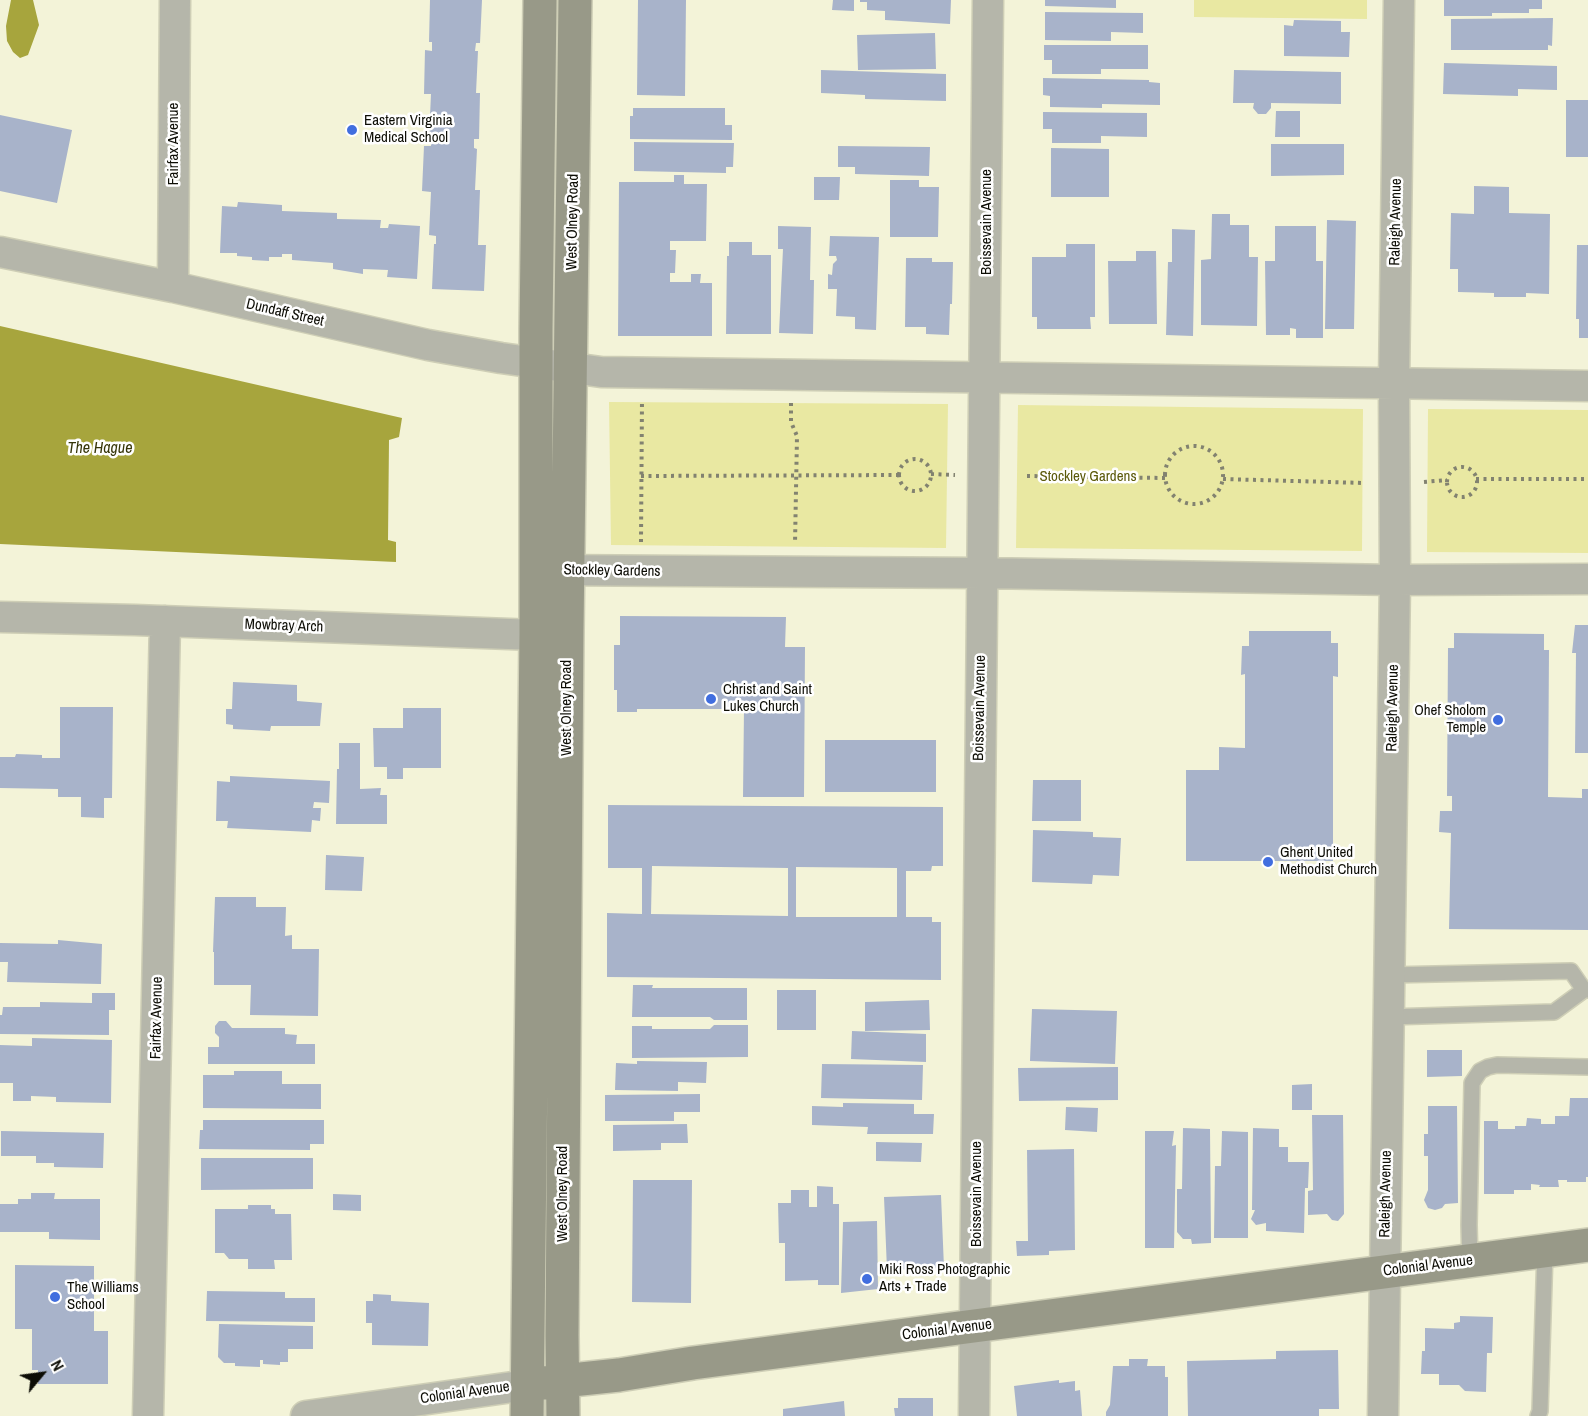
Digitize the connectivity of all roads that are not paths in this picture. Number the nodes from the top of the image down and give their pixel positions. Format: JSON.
{"nodes":[{"id":1,"x":175,"y":0,"type":"edge"},
{"id":2,"x":540,"y":0,"type":"edge"},
{"id":3,"x":575,"y":0,"type":"edge"},
{"id":4,"x":988,"y":0,"type":"edge"},
{"id":5,"x":1399,"y":0,"type":"edge"},
{"id":6,"x":0,"y":252,"type":"edge"},
{"id":7,"x":173,"y":288,"type":"junction"},
{"id":8,"x":536,"y":363,"type":"junction"},
{"id":9,"x":570,"y":369,"type":"junction"},
{"id":10,"x":986,"y":378,"type":"junction"},
{"id":11,"x":1394,"y":384,"type":"junction"},
{"id":12,"x":1588,"y":386,"type":"edge"},
{"id":13,"x":536,"y":570,"type":"junction"},
{"id":14,"x":568,"y":571,"type":"junction"},
{"id":15,"x":982,"y":573,"type":"junction"},
{"id":16,"x":1588,"y":579,"type":"edge"},
{"id":17,"x":1395,"y":580,"type":"junction"},
{"id":18,"x":0,"y":617,"type":"edge"},
{"id":19,"x":165,"y":621,"type":"junction"},
{"id":20,"x":552,"y":633,"type":"junction"},
{"id":21,"x":1390,"y":975,"type":"junction"},
{"id":22,"x":1586,"y":990,"type":"edge"},
{"id":23,"x":1389,"y":1017,"type":"junction"},
{"id":24,"x":1588,"y":1067,"type":"edge"},
{"id":25,"x":1588,"y":1245,"type":"edge"},
{"id":26,"x":1545,"y":1251,"type":"junction"},
{"id":27,"x":1470,"y":1261,"type":"junction"},
{"id":28,"x":1384,"y":1272,"type":"junction"},
{"id":29,"x":976,"y":1326,"type":"junction"},
{"id":30,"x":563,"y":1380,"type":"junction"},
{"id":31,"x":527,"y":1400,"type":"edge"},
{"id":32,"x":148,"y":1416,"type":"edge"},
{"id":33,"x":306,"y":1416,"type":"edge"},
{"id":34,"x":563,"y":1416,"type":"edge"},
{"id":35,"x":974,"y":1416,"type":"edge"},
{"id":36,"x":1383,"y":1416,"type":"edge"},
{"id":37,"x":1538,"y":1416,"type":"edge"}],
"edges":[{"from":1,"to":7,"type":"street","name":"Fairfax Avenue"},
{"from":2,"to":8,"type":"street","name":"West Olney Road"},
{"from":3,"to":9,"type":"street","name":"West Olney Road"},
{"from":4,"to":10,"type":"street","name":"Boissevain Avenue"},
{"from":5,"to":11,"type":"street","name":"Raleigh Avenue"},
{"from":6,"to":7,"type":"street","name":"Dundaff Street"},
{"from":7,"to":8,"type":"street","name":"Dundaff Street"},
{"from":8,"to":9,"type":"street","name":"Dundaff Street"},
{"from":8,"to":13,"type":"street","name":"West Olney Road"},
{"from":9,"to":10,"type":"street"},
{"from":9,"to":14,"type":"street","name":"West Olney Road"},
{"from":10,"to":11,"type":"street"},
{"from":10,"to":15,"type":"street","name":"Boissevain Avenue"},
{"from":11,"to":12,"type":"street"},
{"from":11,"to":17,"type":"street","name":"Raleigh Avenue"},
{"from":13,"to":14,"type":"street","name":"Stockley Gardens"},
{"from":13,"to":20,"type":"street","name":"West Olney Road"},
{"from":14,"to":15,"type":"street","name":"Stockley Gardens"},
{"from":14,"to":20,"type":"street","name":"West Olney Road"},
{"from":15,"to":17,"type":"street","name":"Stockley Gardens"},
{"from":15,"to":29,"type":"street","name":"Boissevain Avenue"},
{"from":16,"to":17,"type":"street","name":"Stockley Gardens"},
{"from":17,"to":21,"type":"street","name":"Raleigh Avenue"},
{"from":18,"to":19,"type":"street","name":"Mowbray Arch"},
{"from":19,"to":20,"type":"street","name":"Mowbray Arch"},
{"from":19,"to":32,"type":"street","name":"Fairfax Avenue"},
{"from":20,"to":30,"type":"street","name":"West Olney Road"},
{"from":20,"to":31,"type":"street","name":"West Olney Road"},
{"from":21,"to":22,"type":"lane"},
{"from":21,"to":23,"type":"street","name":"Raleigh Avenue"},
{"from":22,"to":23,"type":"lane"},
{"from":23,"to":28,"type":"street","name":"Raleigh Avenue"},
{"from":24,"to":27,"type":"lane"},
{"from":25,"to":26,"type":"street","name":"Colonial Avenue"},
{"from":26,"to":27,"type":"street","name":"Colonial Avenue"},
{"from":26,"to":37,"type":"lane"},
{"from":27,"to":28,"type":"street","name":"Colonial Avenue"},
{"from":28,"to":29,"type":"street","name":"Colonial Avenue"},
{"from":28,"to":36,"type":"street","name":"Raleigh Avenue"},
{"from":29,"to":30,"type":"street","name":"Colonial Avenue"},
{"from":29,"to":35,"type":"street","name":"Boissevain Avenue"},
{"from":30,"to":31,"type":"street","name":"Colonial Avenue"},
{"from":30,"to":34,"type":"street","name":"West Olney Road"},
{"from":31,"to":33,"type":"street","name":"Colonial Avenue"}]}
